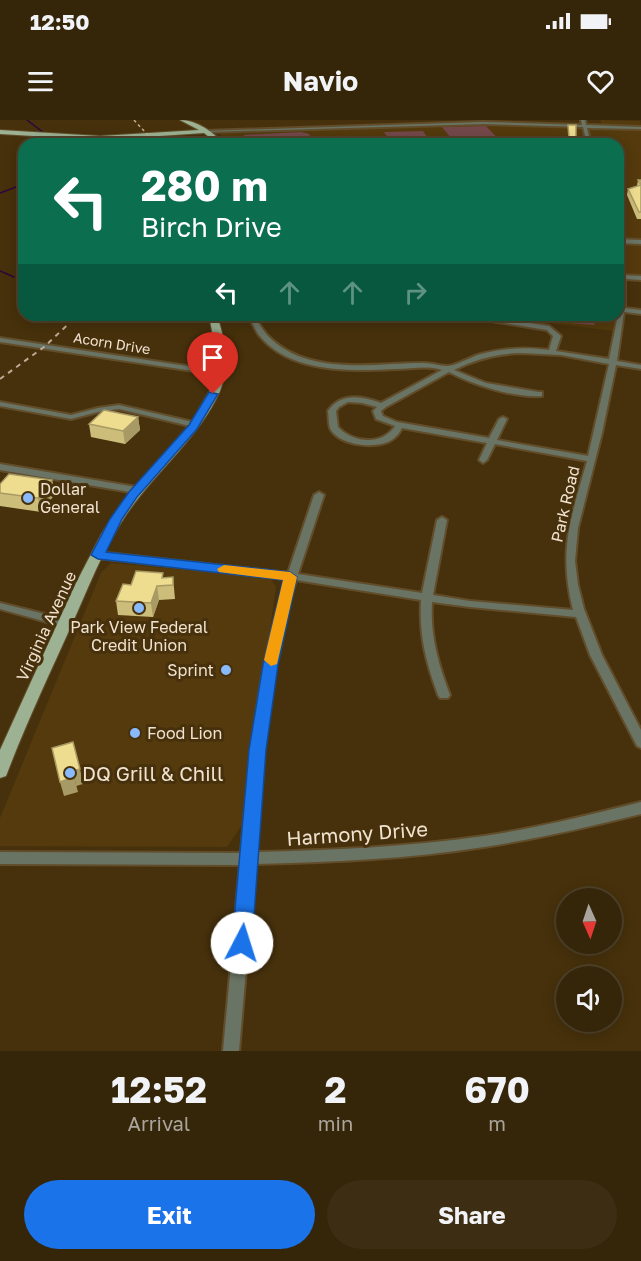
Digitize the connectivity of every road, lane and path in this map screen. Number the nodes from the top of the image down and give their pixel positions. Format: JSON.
{"nodes":[{"id":1,"x":183,"y":120,"type":"edge"},
{"id":2,"x":546,"y":120,"type":"edge"},
{"id":3,"x":552,"y":122,"type":"edge"},
{"id":4,"x":525,"y":123,"type":"junction"},
{"id":5,"x":584,"y":123,"type":"edge"},
{"id":6,"x":641,"y":128,"type":"edge"},
{"id":7,"x":0,"y":132,"type":"edge"},
{"id":8,"x":207,"y":132,"type":"junction"},
{"id":9,"x":214,"y":138,"type":"edge"},
{"id":10,"x":588,"y":138,"type":"edge"},
{"id":11,"x":624,"y":241,"type":"edge"},
{"id":12,"x":641,"y":242,"type":"edge"},
{"id":13,"x":624,"y":277,"type":"edge"},
{"id":14,"x":641,"y":278,"type":"edge"},
{"id":15,"x":624,"y":309,"type":"edge"},
{"id":16,"x":641,"y":312,"type":"edge"},
{"id":17,"x":215,"y":321,"type":"edge"},
{"id":18,"x":254,"y":321,"type":"edge"},
{"id":19,"x":504,"y":321,"type":"edge"},
{"id":20,"x":619,"y":321,"type":"edge"},
{"id":21,"x":0,"y":340,"type":"edge"},
{"id":22,"x":552,"y":353,"type":"junction"},
{"id":23,"x":612,"y":363,"type":"junction"},
{"id":24,"x":641,"y":368,"type":"edge"},
{"id":25,"x":450,"y":371,"type":"junction"},
{"id":26,"x":220,"y":373,"type":"junction"},
{"id":27,"x":539,"y":394,"type":"dead end"},
{"id":28,"x":0,"y":404,"type":"edge"},
{"id":29,"x":382,"y":406,"type":"junction"},
{"id":30,"x":503,"y":418,"type":"dead end"},
{"id":31,"x":194,"y":425,"type":"junction"},
{"id":32,"x":400,"y":425,"type":"junction"},
{"id":33,"x":492,"y":441,"type":"junction"},
{"id":34,"x":592,"y":459,"type":"junction"},
{"id":35,"x":483,"y":460,"type":"dead end"},
{"id":36,"x":0,"y":466,"type":"edge"},
{"id":37,"x":136,"y":490,"type":"junction"},
{"id":38,"x":319,"y":495,"type":"dead end"},
{"id":39,"x":442,"y":520,"type":"dead end"},
{"id":40,"x":98,"y":555,"type":"junction"},
{"id":41,"x":290,"y":577,"type":"junction"},
{"id":42,"x":427,"y":598,"type":"junction"},
{"id":43,"x":0,"y":606,"type":"edge"},
{"id":44,"x":580,"y":614,"type":"junction"},
{"id":45,"x":65,"y":623,"type":"junction"},
{"id":46,"x":444,"y":695,"type":"dead end"},
{"id":47,"x":641,"y":743,"type":"edge"},
{"id":48,"x":0,"y":771,"type":"edge"},
{"id":49,"x":641,"y":808,"type":"edge"},
{"id":50,"x":0,"y":858,"type":"edge"},
{"id":51,"x":249,"y":858,"type":"junction"},
{"id":52,"x":231,"y":1051,"type":"edge"}],
"edges":[{"from":1,"to":8,"type":"main road"},
{"from":2,"to":4,"type":"street"},
{"from":3,"to":4,"type":"street"},
{"from":3,"to":5,"type":"street"},
{"from":4,"to":8,"type":"street"},
{"from":5,"to":6,"type":"street"},
{"from":5,"to":10,"type":"street"},
{"from":7,"to":8,"type":"main road"},
{"from":8,"to":9,"type":"main road"},
{"from":11,"to":12,"type":"street"},
{"from":13,"to":14,"type":"street"},
{"from":15,"to":16,"type":"street"},
{"from":17,"to":26,"type":"main road","name":"Virginia Avenue"},
{"from":18,"to":25,"type":"street"},
{"from":19,"to":22,"type":"street"},
{"from":20,"to":23,"type":"street","name":"Park Road"},
{"from":21,"to":26,"type":"street","name":"Acorn Drive"},
{"from":22,"to":23,"type":"street"},
{"from":22,"to":25,"type":"street"},
{"from":23,"to":24,"type":"street"},
{"from":23,"to":34,"type":"street","name":"Park Road"},
{"from":25,"to":27,"type":"street"},
{"from":25,"to":29,"type":"street"},
{"from":26,"to":31,"type":"main road","name":"Virginia Avenue"},
{"from":28,"to":31,"type":"street"},
{"from":29,"to":32,"type":"street"},
{"from":29,"to":32,"type":"street"},
{"from":30,"to":33,"type":"street"},
{"from":31,"to":37,"type":"main road","name":"Virginia Avenue"},
{"from":32,"to":33,"type":"street"},
{"from":33,"to":34,"type":"street"},
{"from":33,"to":35,"type":"street"},
{"from":34,"to":44,"type":"street","name":"Park Road"},
{"from":36,"to":37,"type":"street"},
{"from":37,"to":40,"type":"main road","name":"Virginia Avenue"},
{"from":38,"to":41,"type":"street"},
{"from":39,"to":42,"type":"street"},
{"from":40,"to":41,"type":"street"},
{"from":40,"to":45,"type":"main road","name":"Virginia Avenue"},
{"from":41,"to":42,"type":"street"},
{"from":41,"to":51,"type":"street"},
{"from":42,"to":44,"type":"street"},
{"from":42,"to":46,"type":"street"},
{"from":43,"to":45,"type":"street"},
{"from":44,"to":47,"type":"street","name":"Park Road"},
{"from":45,"to":48,"type":"main road","name":"Virginia Avenue"},
{"from":49,"to":51,"type":"street","name":"Harmony Drive"},
{"from":50,"to":51,"type":"street","name":"Harmony Drive"},
{"from":51,"to":52,"type":"street"}]}
